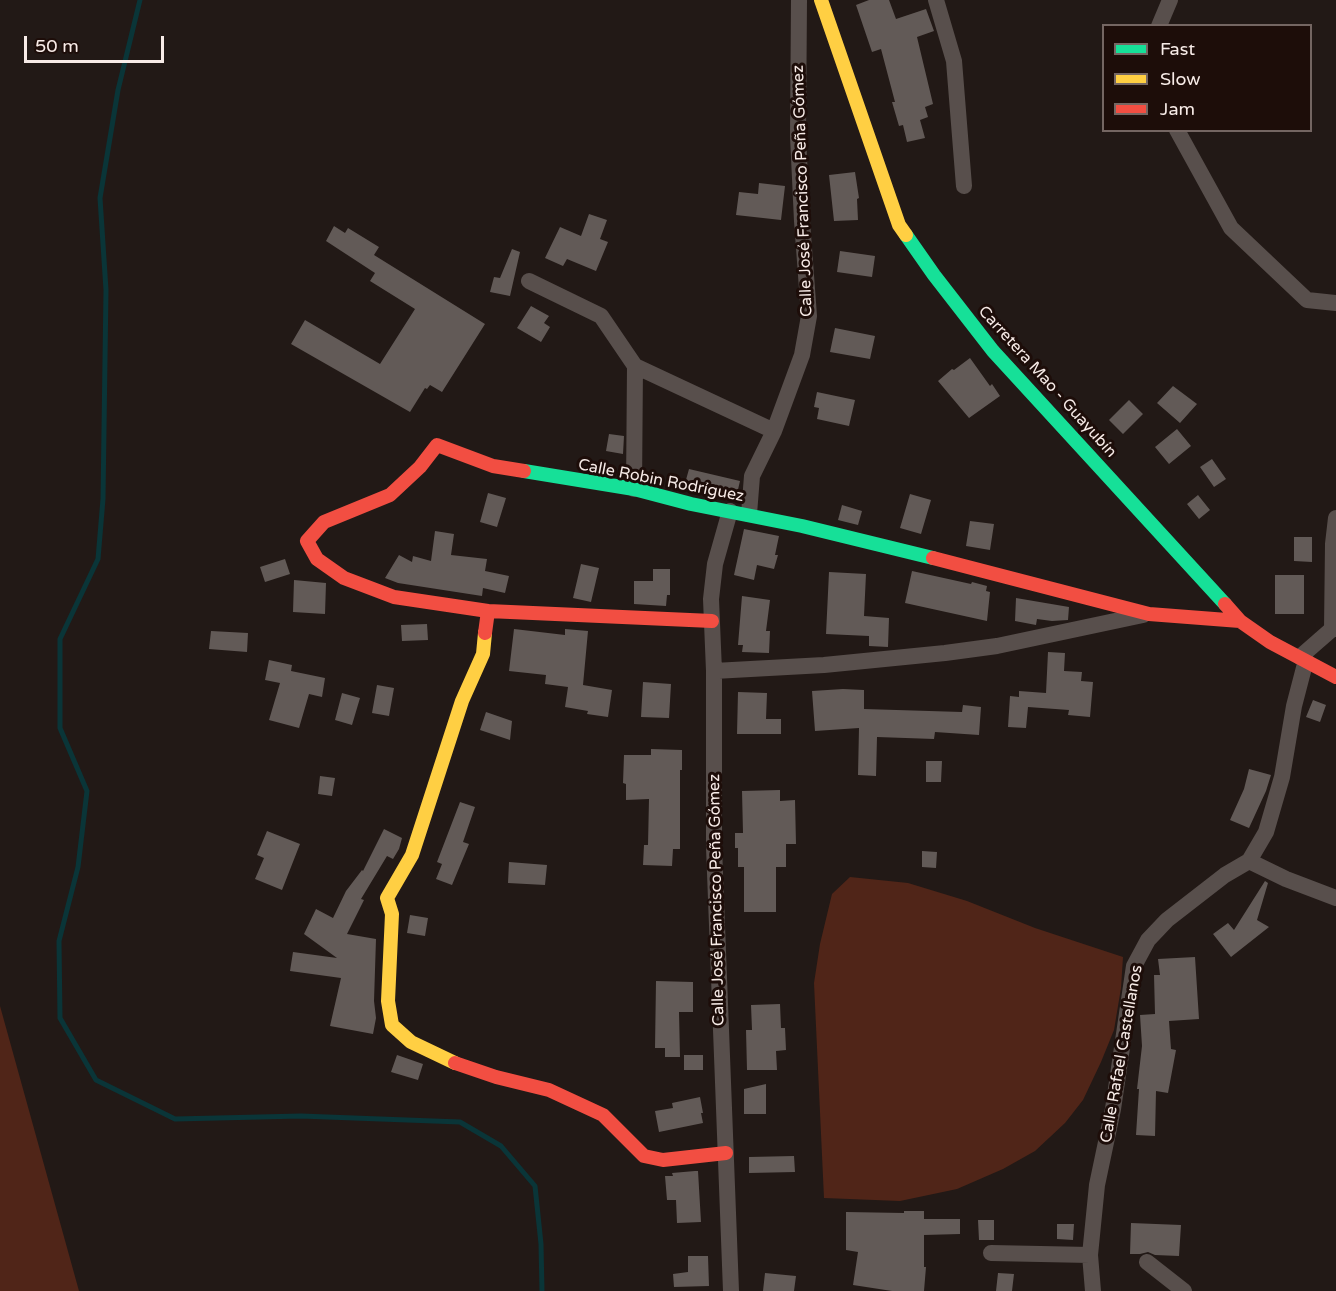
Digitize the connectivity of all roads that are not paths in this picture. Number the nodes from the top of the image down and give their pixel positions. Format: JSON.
{"nodes":[{"id":1,"x":799,"y":0,"type":"edge"},
{"id":2,"x":821,"y":0,"type":"edge"},
{"id":3,"x":936,"y":0,"type":"edge"},
{"id":4,"x":1170,"y":0,"type":"edge"},
{"id":5,"x":1160,"y":24,"type":"edge"},
{"id":6,"x":1178,"y":132,"type":"edge"},
{"id":7,"x":964,"y":186,"type":"dead end"},
{"id":8,"x":529,"y":281,"type":"dead end"},
{"id":9,"x":1336,"y":303,"type":"edge"},
{"id":10,"x":635,"y":366,"type":"junction"},
{"id":11,"x":774,"y":431,"type":"junction"},
{"id":12,"x":634,"y":489,"type":"junction"},
{"id":13,"x":730,"y":511,"type":"junction"},
{"id":14,"x":749,"y":514,"type":"junction"},
{"id":15,"x":1336,"y":518,"type":"edge"},
{"id":16,"x":488,"y":611,"type":"junction"},
{"id":17,"x":1149,"y":614,"type":"junction"},
{"id":18,"x":712,"y":621,"type":"junction"},
{"id":19,"x":1240,"y":621,"type":"junction"},
{"id":20,"x":1334,"y":629,"type":"edge"},
{"id":21,"x":1303,"y":658,"type":"junction"},
{"id":22,"x":714,"y":671,"type":"junction"},
{"id":23,"x":1336,"y":677,"type":"edge"},
{"id":24,"x":1249,"y":861,"type":"junction"},
{"id":25,"x":1336,"y":898,"type":"edge"},
{"id":26,"x":726,"y":1153,"type":"junction"},
{"id":27,"x":991,"y":1252,"type":"dead end"},
{"id":28,"x":1090,"y":1255,"type":"junction"},
{"id":29,"x":1147,"y":1262,"type":"dead end"},
{"id":30,"x":731,"y":1291,"type":"edge"},
{"id":31,"x":1093,"y":1291,"type":"edge"},
{"id":32,"x":1184,"y":1291,"type":"edge"}],
"edges":[{"from":1,"to":11,"type":"street","name":"Calle José Francisco Peña Gómez"},
{"from":2,"to":19,"type":"street","name":"Carretera Mao - Guayubín"},
{"from":3,"to":7,"type":"street"},
{"from":4,"to":5,"type":"street"},
{"from":6,"to":9,"type":"street"},
{"from":8,"to":10,"type":"street"},
{"from":10,"to":11,"type":"street"},
{"from":10,"to":12,"type":"street"},
{"from":11,"to":14,"type":"street","name":"Calle José Francisco Peña Gómez"},
{"from":12,"to":13,"type":"street","name":"Calle Robin Rodríguez"},
{"from":12,"to":16,"type":"street","name":"Calle Robin Rodríguez"},
{"from":13,"to":14,"type":"street","name":"Calle Robin Rodríguez"},
{"from":13,"to":18,"type":"street","name":"Calle José Francisco Peña Gómez"},
{"from":14,"to":17,"type":"street","name":"Calle Robin Rodríguez"},
{"from":15,"to":20,"type":"street"},
{"from":16,"to":18,"type":"street"},
{"from":16,"to":26,"type":"street"},
{"from":17,"to":19,"type":"street","name":"Calle Robin Rodríguez"},
{"from":17,"to":22,"type":"street"},
{"from":18,"to":22,"type":"street","name":"Calle José Francisco Peña Gómez"},
{"from":19,"to":21,"type":"street","name":"Carretera Mao - Guayubín"},
{"from":20,"to":21,"type":"street"},
{"from":21,"to":23,"type":"street","name":"Carretera Mao - Guayubín"},
{"from":21,"to":24,"type":"street","name":"Calle Rafael Castellanos"},
{"from":22,"to":26,"type":"street","name":"Calle José Francisco Peña Gómez"},
{"from":24,"to":25,"type":"street"},
{"from":24,"to":28,"type":"street","name":"Calle Rafael Castellanos"},
{"from":26,"to":30,"type":"street","name":"Calle José Francisco Peña Gómez"},
{"from":27,"to":28,"type":"street"},
{"from":28,"to":31,"type":"street","name":"Calle Rafael Castellanos"},
{"from":29,"to":32,"type":"street"}]}
